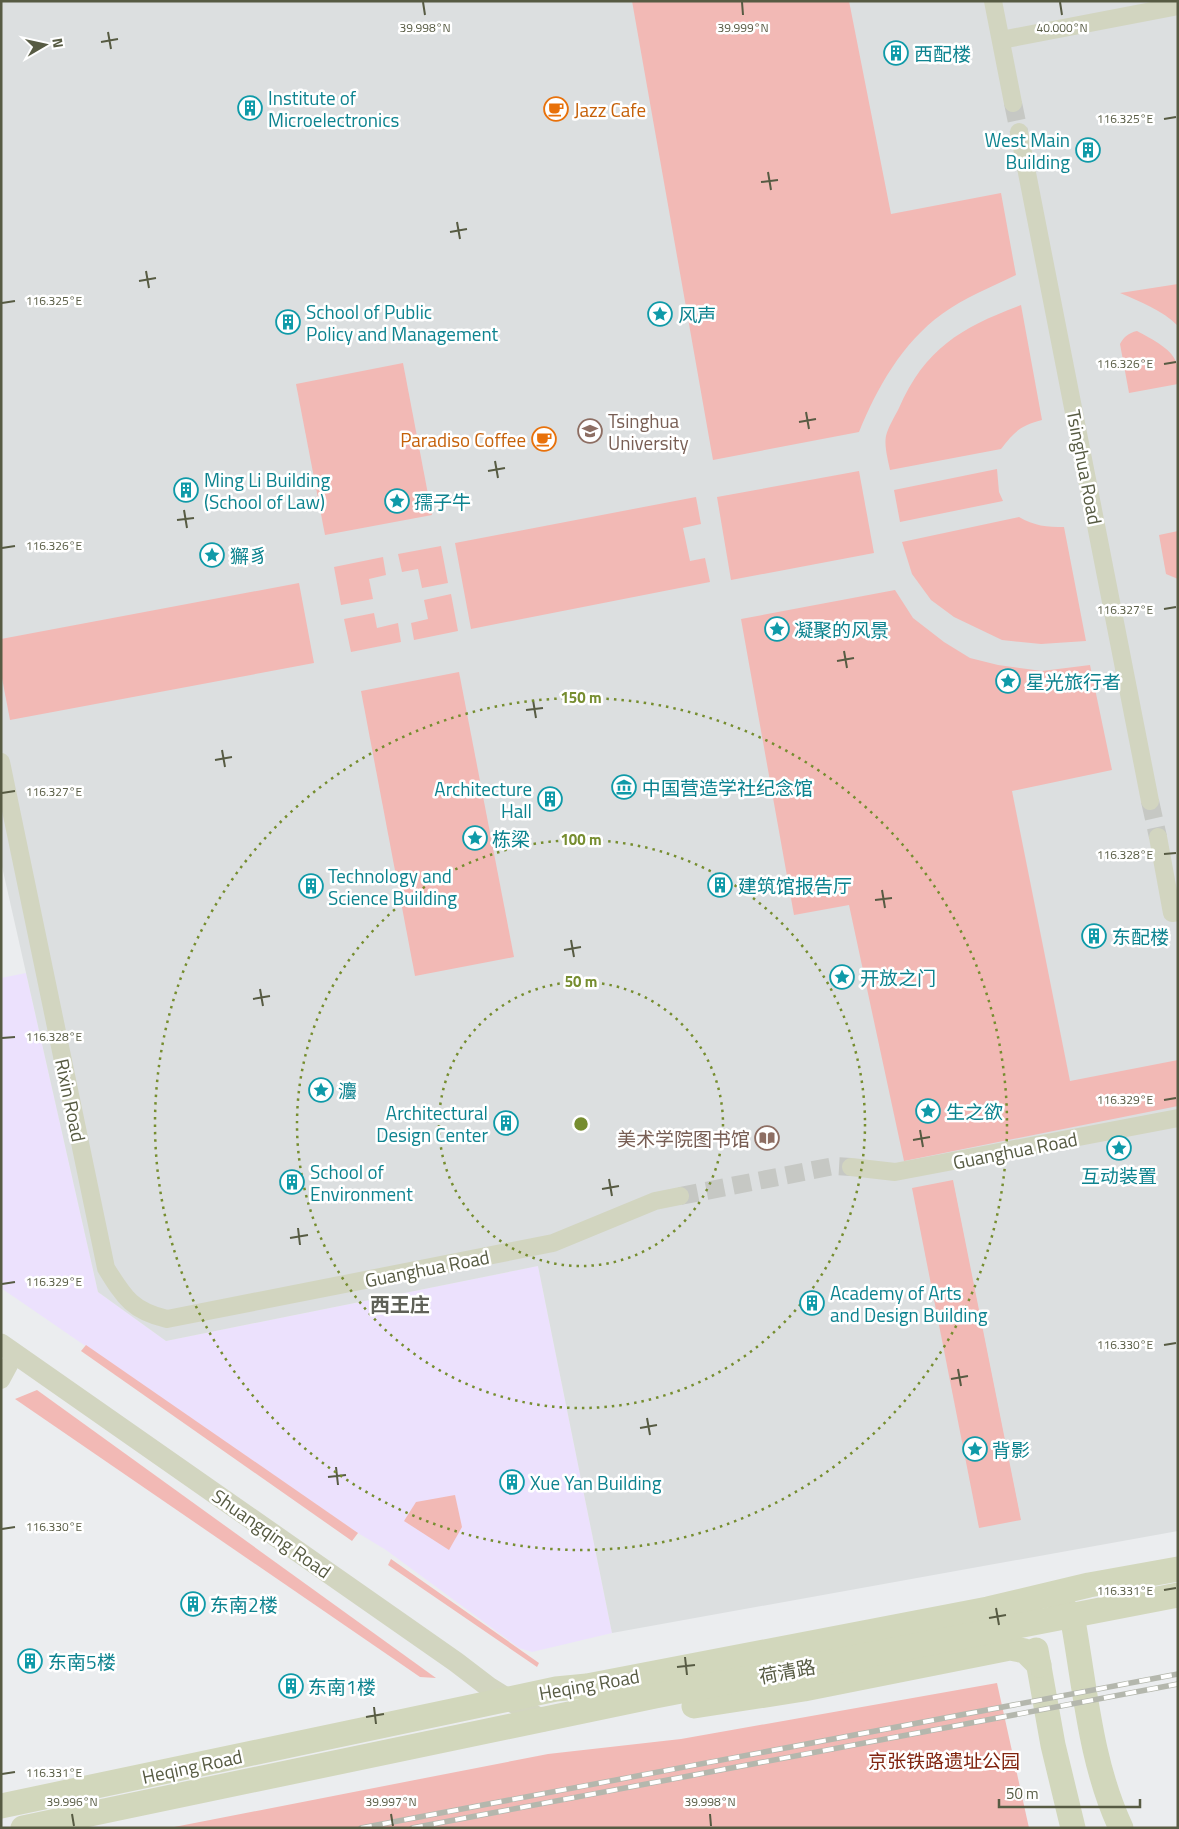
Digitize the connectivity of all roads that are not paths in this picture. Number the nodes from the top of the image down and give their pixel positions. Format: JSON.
{"nodes":[{"id":1,"x":993,"y":1,"type":"edge"},
{"id":2,"x":1178,"y":6,"type":"edge"},
{"id":3,"x":1001,"y":40,"type":"junction"},
{"id":4,"x":1013,"y":103,"type":"tunnel mouth"},
{"id":5,"x":1019,"y":132,"type":"tunnel mouth"},
{"id":6,"x":1,"y":762,"type":"edge"},
{"id":7,"x":1150,"y":802,"type":"tunnel mouth"},
{"id":8,"x":1158,"y":837,"type":"tunnel mouth"},
{"id":9,"x":1178,"y":912,"type":"edge"},
{"id":10,"x":1178,"y":1118,"type":"edge"},
{"id":11,"x":851,"y":1167,"type":"tunnel mouth"},
{"id":12,"x":680,"y":1196,"type":"tunnel mouth"},
{"id":13,"x":167,"y":1319,"type":"joint"},
{"id":14,"x":8,"y":1349,"type":"edge"},
{"id":15,"x":1,"y":1380,"type":"edge"},
{"id":16,"x":1178,"y":1569,"type":"edge"},
{"id":17,"x":1178,"y":1595,"type":"edge"},
{"id":18,"x":1048,"y":1596,"type":"junction"},
{"id":19,"x":1072,"y":1615,"type":"junction"},
{"id":20,"x":1031,"y":1622,"type":"junction"},
{"id":21,"x":1039,"y":1665,"type":"junction"},
{"id":22,"x":509,"y":1699,"type":"junction"},
{"id":23,"x":543,"y":1721,"type":"junction"},
{"id":24,"x":1,"y":1806,"type":"edge"},
{"id":25,"x":23,"y":1828,"type":"edge"},
{"id":26,"x":1074,"y":1828,"type":"edge"},
{"id":27,"x":1121,"y":1828,"type":"edge"}],
"edges":[{"from":1,"to":3,"type":"street"},
{"from":2,"to":3,"type":"street"},
{"from":3,"to":4,"type":"street"},
{"from":5,"to":7,"type":"street","name":"Tsinghua Road"},
{"from":6,"to":13,"type":"street","name":"Rixin Road"},
{"from":8,"to":9,"type":"street"},
{"from":10,"to":11,"type":"street","name":"Guanghua Road"},
{"from":12,"to":13,"type":"street","name":"Guanghua Road"},
{"from":14,"to":15,"type":"street"},
{"from":14,"to":22,"type":"street","name":"Shuangqing Road"},
{"from":16,"to":18,"type":"main road","name":"Heqing Road"},
{"from":17,"to":19,"type":"main road"},
{"from":18,"to":19,"type":"main road"},
{"from":18,"to":20,"type":"main road"},
{"from":18,"to":22,"type":"main road","name":"Heqing Road"},
{"from":19,"to":20,"type":"main road"},
{"from":19,"to":27,"type":"main road"},
{"from":20,"to":21,"type":"main road"},
{"from":20,"to":23,"type":"main road","name":"荷清路"},
{"from":21,"to":23,"type":"main road"},
{"from":21,"to":26,"type":"main road"},
{"from":22,"to":23,"type":"street","name":"Shuangqing Road"},
{"from":22,"to":24,"type":"main road","name":"Heqing Road"},
{"from":23,"to":25,"type":"main road","name":"Heqing Road"}]}
